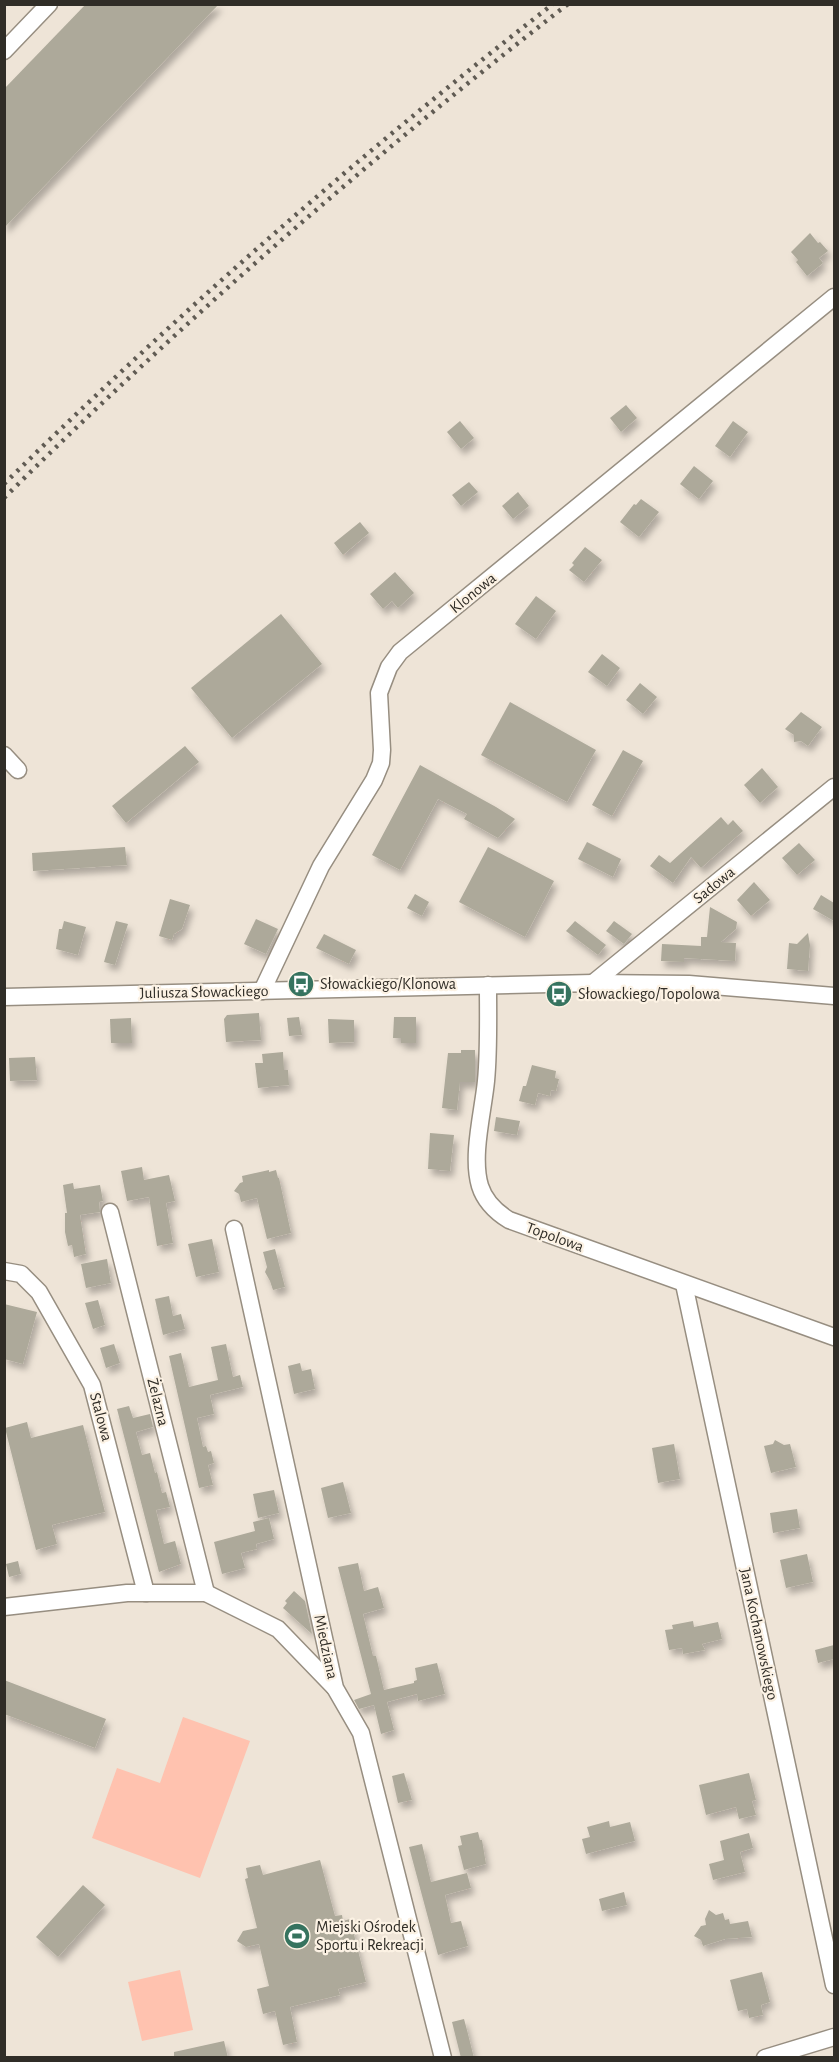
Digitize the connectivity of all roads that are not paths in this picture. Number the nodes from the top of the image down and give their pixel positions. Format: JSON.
{"nodes":[{"id":1,"x":49,"y":4,"type":"edge"},
{"id":2,"x":4,"y":51,"type":"edge"},
{"id":3,"x":834,"y":297,"type":"edge"},
{"id":4,"x":4,"y":755,"type":"edge"},
{"id":5,"x":18,"y":770,"type":"dead end"},
{"id":6,"x":834,"y":787,"type":"edge"},
{"id":7,"x":593,"y":983,"type":"junction"},
{"id":8,"x":488,"y":985,"type":"junction"},
{"id":9,"x":262,"y":990,"type":"junction"},
{"id":10,"x":834,"y":996,"type":"edge"},
{"id":11,"x":4,"y":997,"type":"edge"},
{"id":12,"x":110,"y":1212,"type":"dead end"},
{"id":13,"x":234,"y":1229,"type":"dead end"},
{"id":14,"x":4,"y":1271,"type":"edge"},
{"id":15,"x":684,"y":1284,"type":"junction"},
{"id":16,"x":834,"y":1337,"type":"edge"},
{"id":17,"x":146,"y":1593,"type":"junction"},
{"id":18,"x":206,"y":1593,"type":"junction"},
{"id":19,"x":4,"y":1607,"type":"edge"},
{"id":20,"x":335,"y":1688,"type":"junction"},
{"id":21,"x":834,"y":1984,"type":"edge"},
{"id":22,"x":834,"y":2037,"type":"edge"},
{"id":23,"x":443,"y":2058,"type":"edge"},
{"id":24,"x":765,"y":2058,"type":"edge"}],
"edges":[{"from":1,"to":2,"type":"street"},
{"from":3,"to":9,"type":"street","name":"Klonowa"},
{"from":4,"to":5,"type":"street"},
{"from":6,"to":7,"type":"street","name":"Sadowa"},
{"from":7,"to":8,"type":"street","name":"Juliusza Słowackiego"},
{"from":7,"to":10,"type":"street","name":"Juliusza Słowackiego"},
{"from":8,"to":9,"type":"street","name":"Juliusza Słowackiego"},
{"from":8,"to":15,"type":"street","name":"Topolowa"},
{"from":9,"to":11,"type":"street","name":"Juliusza Słowackiego"},
{"from":12,"to":18,"type":"street","name":"Żelazna"},
{"from":13,"to":20,"type":"street","name":"Miedziana"},
{"from":14,"to":17,"type":"street","name":"Stalowa"},
{"from":15,"to":16,"type":"street","name":"Topolowa"},
{"from":15,"to":21,"type":"street","name":"Jana Kochanowskiego"},
{"from":17,"to":18,"type":"street"},
{"from":17,"to":19,"type":"street"},
{"from":18,"to":20,"type":"street"},
{"from":20,"to":23,"type":"street","name":"Miedziana"},
{"from":22,"to":24,"type":"street"}]}
